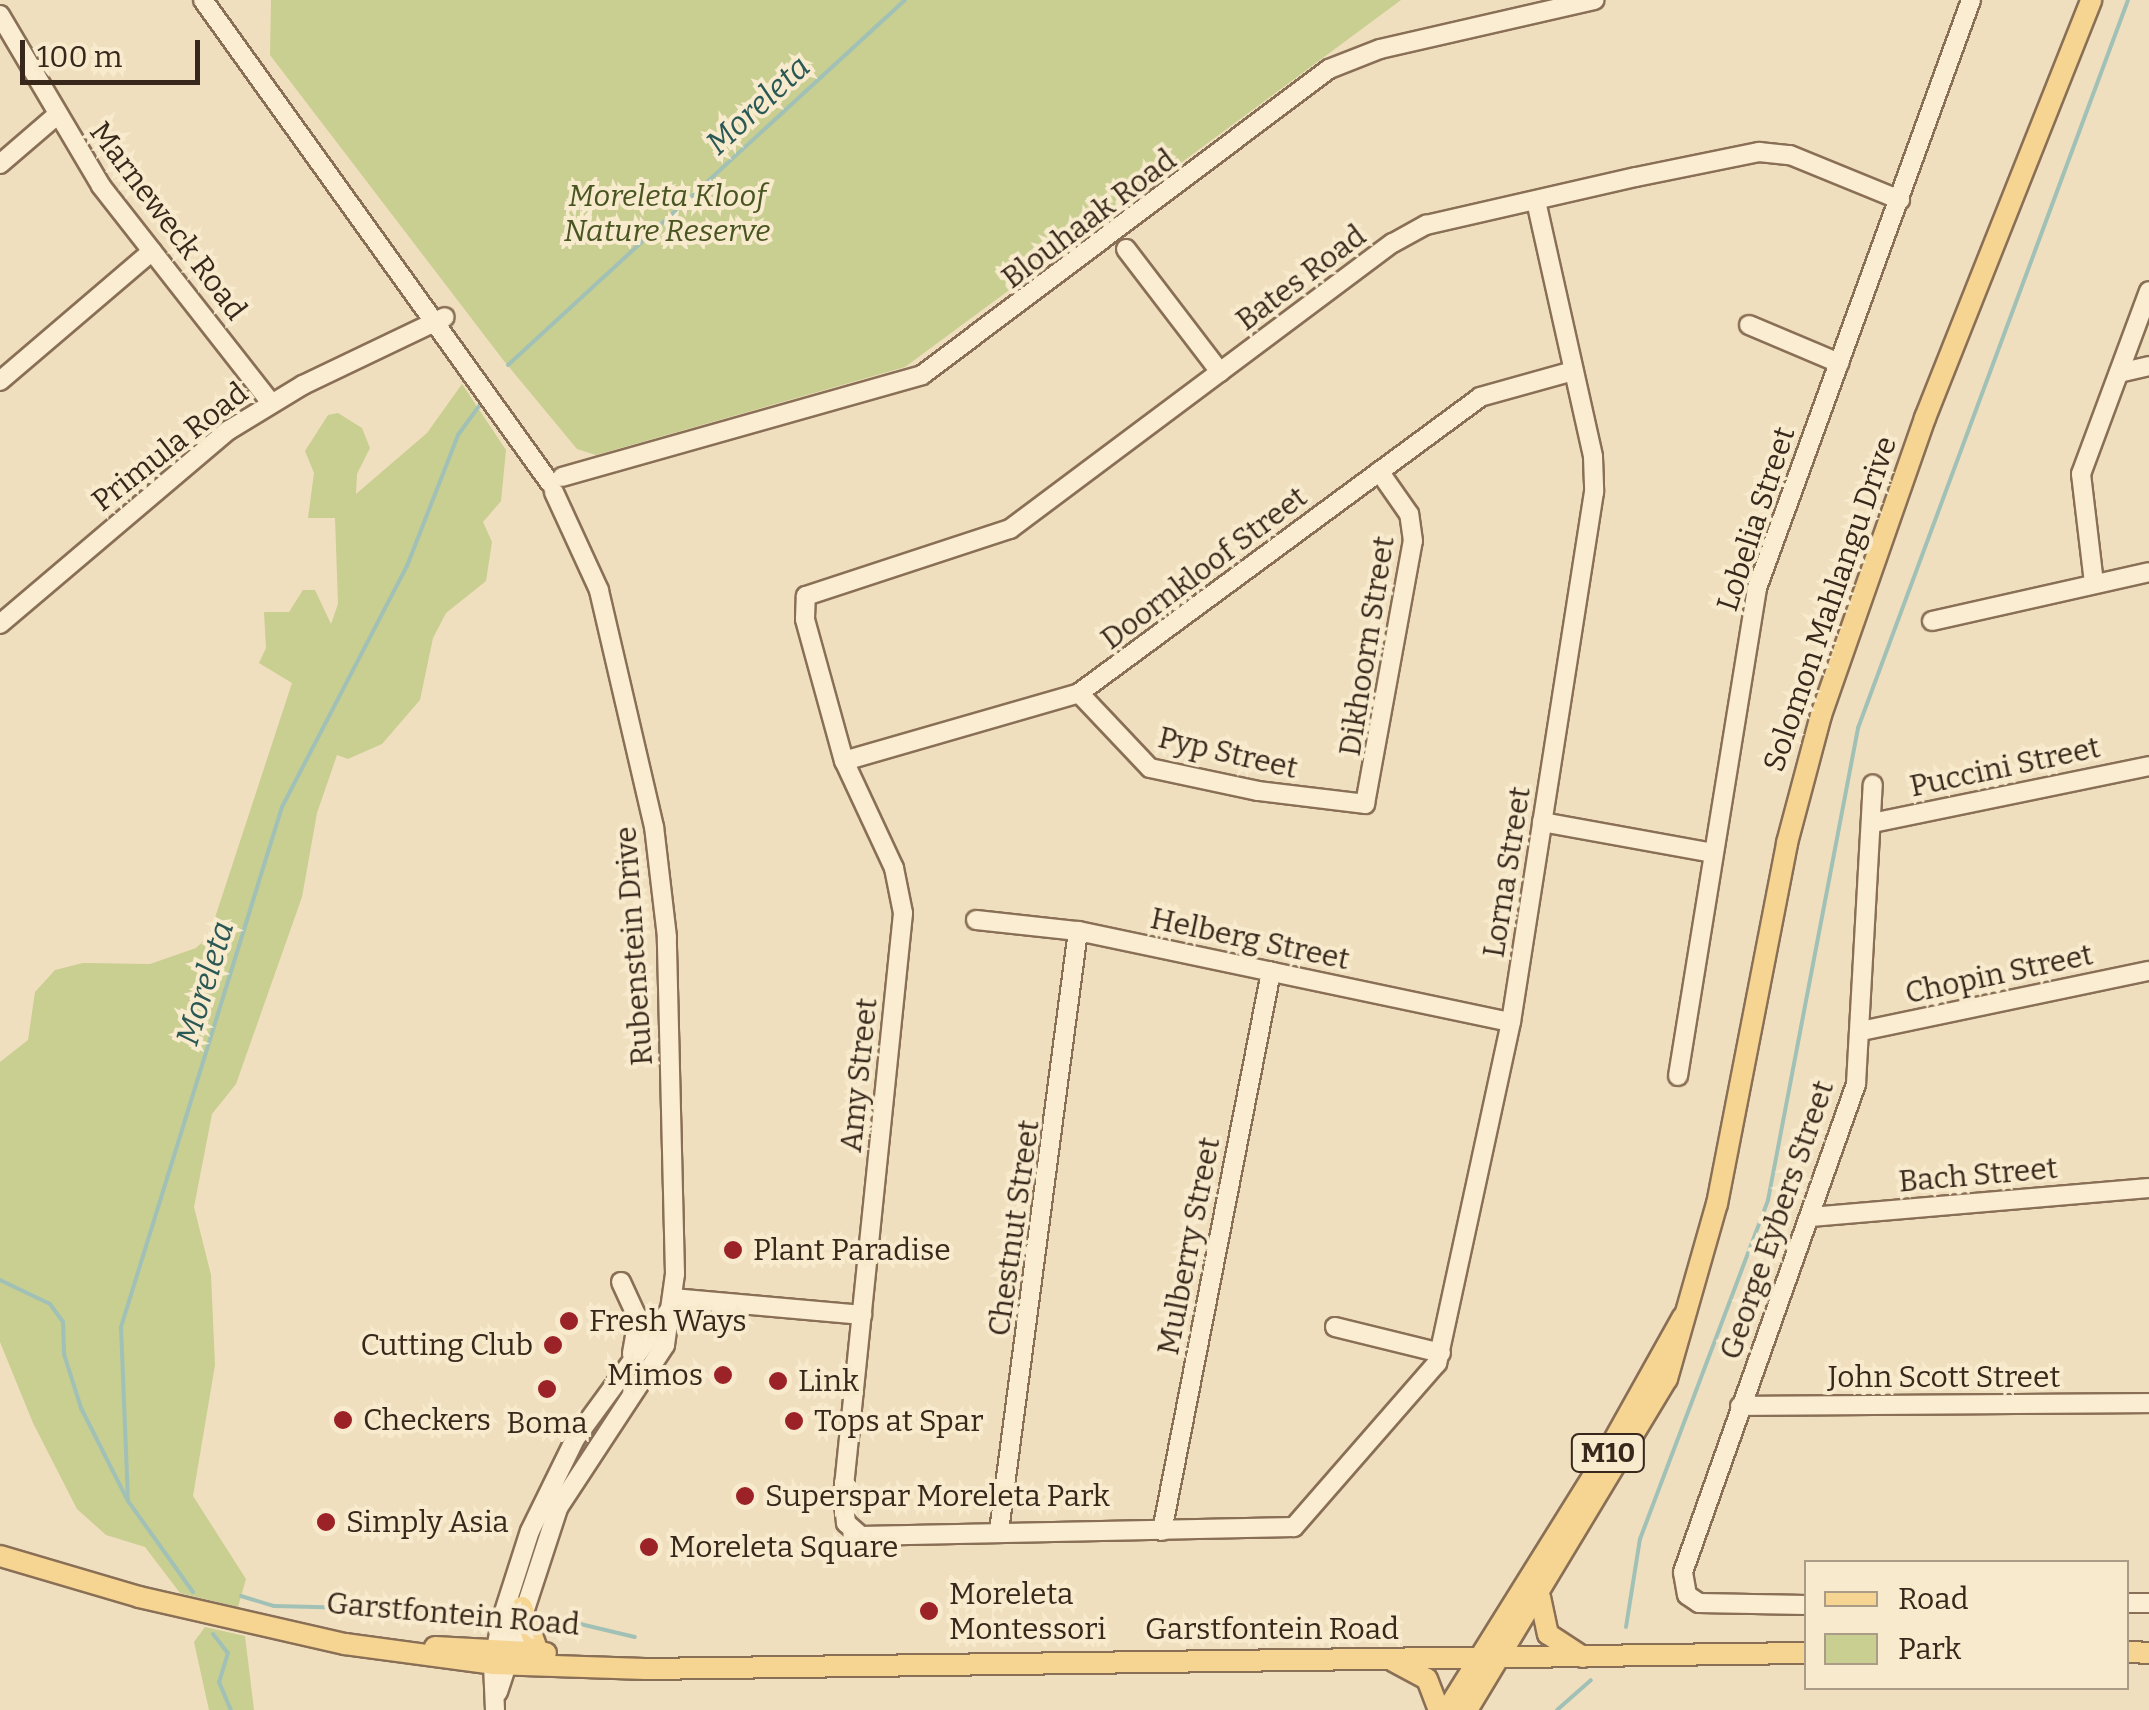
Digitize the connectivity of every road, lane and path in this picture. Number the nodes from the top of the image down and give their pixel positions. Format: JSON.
{"nodes":[{"id":1,"x":203,"y":0,"type":"edge"},
{"id":2,"x":1594,"y":0,"type":"edge"},
{"id":3,"x":1971,"y":0,"type":"edge"},
{"id":4,"x":2078,"y":0,"type":"edge"},
{"id":5,"x":2092,"y":0,"type":"edge"},
{"id":6,"x":0,"y":15,"type":"edge"},
{"id":7,"x":2046,"y":102,"type":"junction"},
{"id":8,"x":57,"y":115,"type":"junction"},
{"id":9,"x":0,"y":164,"type":"edge"},
{"id":10,"x":1900,"y":200,"type":"junction"},
{"id":11,"x":1536,"y":201,"type":"junction"},
{"id":12,"x":1126,"y":249,"type":"dead end"},
{"id":13,"x":152,"y":251,"type":"junction"},
{"id":14,"x":2149,"y":291,"type":"edge"},
{"id":15,"x":442,"y":318,"type":"junction"},
{"id":16,"x":1749,"y":324,"type":"dead end"},
{"id":17,"x":1839,"y":363,"type":"junction"},
{"id":18,"x":2149,"y":366,"type":"edge"},
{"id":19,"x":1574,"y":371,"type":"junction"},
{"id":20,"x":1220,"y":372,"type":"junction"},
{"id":21,"x":2119,"y":373,"type":"junction"},
{"id":22,"x":0,"y":381,"type":"edge"},
{"id":23,"x":271,"y":403,"type":"junction"},
{"id":24,"x":1379,"y":471,"type":"junction"},
{"id":25,"x":559,"y":484,"type":"junction"},
{"id":26,"x":2149,"y":572,"type":"edge"},
{"id":27,"x":2094,"y":583,"type":"junction"},
{"id":28,"x":805,"y":620,"type":"joint"},
{"id":29,"x":1932,"y":620,"type":"dead end"},
{"id":30,"x":0,"y":624,"type":"edge"},
{"id":31,"x":1079,"y":693,"type":"junction"},
{"id":32,"x":844,"y":761,"type":"junction"},
{"id":33,"x":2149,"y":766,"type":"edge"},
{"id":34,"x":1375,"y":778,"type":"joint"},
{"id":35,"x":1873,"y":784,"type":"dead end"},
{"id":36,"x":1542,"y":822,"type":"junction"},
{"id":37,"x":1872,"y":822,"type":"junction"},
{"id":38,"x":1713,"y":853,"type":"junction"},
{"id":39,"x":976,"y":920,"type":"dead end"},
{"id":40,"x":1078,"y":931,"type":"junction"},
{"id":41,"x":2149,"y":971,"type":"edge"},
{"id":42,"x":1271,"y":972,"type":"junction"},
{"id":43,"x":1511,"y":1022,"type":"junction"},
{"id":44,"x":1861,"y":1031,"type":"junction"},
{"id":45,"x":1678,"y":1076,"type":"dead end"},
{"id":46,"x":2149,"y":1188,"type":"edge"},
{"id":47,"x":1811,"y":1217,"type":"junction"},
{"id":48,"x":621,"y":1282,"type":"dead end"},
{"id":49,"x":672,"y":1303,"type":"junction"},
{"id":50,"x":1684,"y":1316,"type":"junction"},
{"id":51,"x":861,"y":1321,"type":"junction"},
{"id":52,"x":1334,"y":1327,"type":"dead end"},
{"id":53,"x":1440,"y":1353,"type":"junction"},
{"id":54,"x":625,"y":1372,"type":"junction"},
{"id":55,"x":2149,"y":1404,"type":"edge"},
{"id":56,"x":1740,"y":1406,"type":"junction"},
{"id":57,"x":1000,"y":1531,"type":"junction"},
{"id":58,"x":1162,"y":1531,"type":"junction"},
{"id":59,"x":0,"y":1556,"type":"edge"},
{"id":60,"x":1540,"y":1596,"type":"junction"},
{"id":61,"x":1804,"y":1605,"type":"edge"},
{"id":62,"x":522,"y":1607,"type":"junction"},
{"id":63,"x":538,"y":1652,"type":"junction"},
{"id":64,"x":1804,"y":1653,"type":"edge"},
{"id":65,"x":503,"y":1657,"type":"junction"},
{"id":66,"x":1385,"y":1658,"type":"junction"},
{"id":67,"x":1478,"y":1658,"type":"junction"},
{"id":68,"x":1501,"y":1658,"type":"junction"},
{"id":69,"x":1586,"y":1658,"type":"junction"},
{"id":70,"x":738,"y":1664,"type":"junction"},
{"id":71,"x":496,"y":1701,"type":"edge"},
{"id":72,"x":1443,"y":1710,"type":"edge"},
{"id":73,"x":1467,"y":1710,"type":"edge"}],
"edges":[{"from":1,"to":15,"type":"street","name":"Rubenstein Drive"},
{"from":2,"to":25,"type":"street","name":"Blouhaak Road"},
{"from":3,"to":10,"type":"street","name":"Lobelia Street"},
{"from":4,"to":7,"type":"main road","name":"Solomon Mahlangu Drive"},
{"from":5,"to":7,"type":"main road","name":"Solomon Mahlangu Drive"},
{"from":6,"to":8,"type":"street","name":"Marneweck Road"},
{"from":7,"to":50,"type":"main road","name":"Solomon Mahlangu Drive"},
{"from":8,"to":9,"type":"street"},
{"from":8,"to":13,"type":"street","name":"Marneweck Road"},
{"from":10,"to":11,"type":"street","name":"Bates Road"},
{"from":10,"to":17,"type":"street","name":"Lobelia Street"},
{"from":11,"to":19,"type":"street","name":"Lorna Street"},
{"from":11,"to":20,"type":"street","name":"Bates Road"},
{"from":12,"to":20,"type":"street"},
{"from":13,"to":22,"type":"street"},
{"from":13,"to":23,"type":"street","name":"Marneweck Road"},
{"from":14,"to":21,"type":"street"},
{"from":15,"to":23,"type":"street","name":"Primula Road"},
{"from":15,"to":25,"type":"street","name":"Rubenstein Drive"},
{"from":16,"to":17,"type":"street"},
{"from":17,"to":38,"type":"street","name":"Lobelia Street"},
{"from":18,"to":21,"type":"street"},
{"from":19,"to":24,"type":"street","name":"Doornkloof Street"},
{"from":19,"to":36,"type":"street","name":"Lorna Street"},
{"from":20,"to":28,"type":"street","name":"Bates Road"},
{"from":21,"to":27,"type":"street"},
{"from":23,"to":30,"type":"street","name":"Primula Road"},
{"from":24,"to":31,"type":"street","name":"Doornkloof Street"},
{"from":24,"to":34,"type":"street","name":"Dikhoorn Street"},
{"from":25,"to":49,"type":"street","name":"Rubenstein Drive"},
{"from":26,"to":27,"type":"street"},
{"from":27,"to":29,"type":"street"},
{"from":28,"to":32,"type":"street","name":"Amy Street"},
{"from":31,"to":32,"type":"street","name":"Doornkloof Street"},
{"from":31,"to":34,"type":"street","name":"Pyp Street"},
{"from":32,"to":51,"type":"street","name":"Amy Street"},
{"from":33,"to":37,"type":"street","name":"Puccini Street"},
{"from":35,"to":37,"type":"street","name":"George Eybers Street"},
{"from":36,"to":38,"type":"street"},
{"from":36,"to":43,"type":"street","name":"Lorna Street"},
{"from":37,"to":44,"type":"street","name":"George Eybers Street"},
{"from":38,"to":45,"type":"street","name":"Lobelia Street"},
{"from":39,"to":40,"type":"street","name":"Helberg Street"},
{"from":40,"to":42,"type":"street","name":"Helberg Street"},
{"from":40,"to":57,"type":"street","name":"Chestnut Street"},
{"from":41,"to":44,"type":"street","name":"Chopin Street"},
{"from":42,"to":43,"type":"street","name":"Helberg Street"},
{"from":42,"to":58,"type":"street","name":"Mulberry Street"},
{"from":43,"to":53,"type":"street","name":"Lorna Street"},
{"from":44,"to":47,"type":"street","name":"George Eybers Street"},
{"from":46,"to":47,"type":"street","name":"Bach Street"},
{"from":47,"to":56,"type":"street","name":"George Eybers Street"},
{"from":48,"to":54,"type":"street"},
{"from":49,"to":51,"type":"street"},
{"from":49,"to":54,"type":"street"},
{"from":49,"to":62,"type":"street","name":"Rubenstein Drive"},
{"from":50,"to":60,"type":"main road","name":"Solomon Mahlangu Drive","number":"M10"},
{"from":50,"to":67,"type":"main road","name":"Solomon Mahlangu Drive","number":"M10"},
{"from":51,"to":57,"type":"street","name":"Amy Street"},
{"from":52,"to":53,"type":"street"},
{"from":53,"to":58,"type":"street","name":"Lorna Street"},
{"from":54,"to":65,"type":"street"},
{"from":55,"to":56,"type":"street","name":"John Scott Street"},
{"from":56,"to":61,"type":"street","name":"George Eybers Street"},
{"from":57,"to":58,"type":"street"},
{"from":59,"to":65,"type":"main road","name":"Garstfontein Road"},
{"from":60,"to":68,"type":"main road","name":"Solomon Mahlangu Drive","number":"M10"},
{"from":60,"to":69,"type":"main road"},
{"from":62,"to":63,"type":"main road"},
{"from":62,"to":65,"type":"street","name":"Rubenstein Drive"},
{"from":63,"to":65,"type":"main road","name":"Garstfontein Road"},
{"from":63,"to":70,"type":"main road","name":"Garstfontein Road"},
{"from":64,"to":69,"type":"main road","name":"Garstfontein Road"},
{"from":65,"to":70,"type":"main road","name":"Garstfontein Road"},
{"from":65,"to":71,"type":"street"},
{"from":66,"to":67,"type":"main road","name":"Garstfontein Road"},
{"from":66,"to":70,"type":"main road","name":"Garstfontein Road"},
{"from":66,"to":72,"type":"main road"},
{"from":67,"to":68,"type":"main road","name":"Garstfontein Road"},
{"from":67,"to":72,"type":"main road","name":"Solomon Mahlangu Drive"},
{"from":68,"to":69,"type":"main road","name":"Garstfontein Road"},
{"from":68,"to":73,"type":"main road","name":"Solomon Mahlangu Drive"}]}
